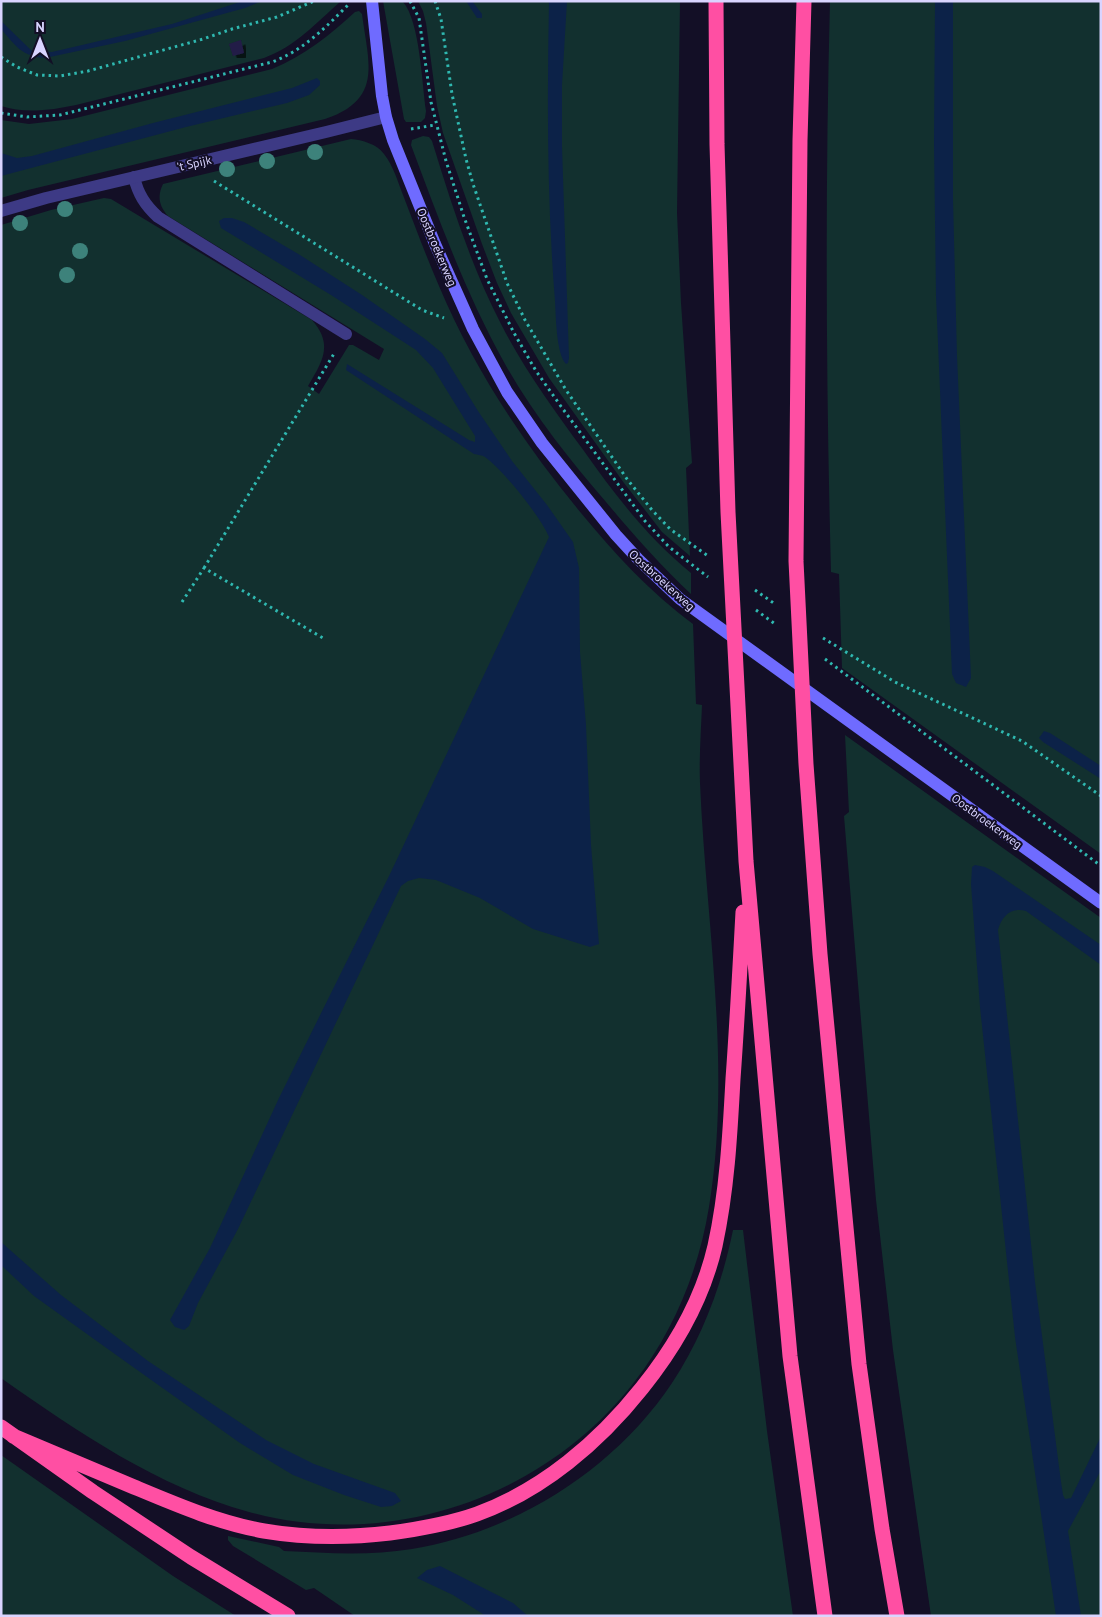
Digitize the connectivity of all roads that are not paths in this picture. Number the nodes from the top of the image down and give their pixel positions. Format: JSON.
{"nodes":[{"id":1,"x":372,"y":1,"type":"edge"},
{"id":2,"x":716,"y":1,"type":"edge"},
{"id":3,"x":804,"y":1,"type":"edge"},
{"id":4,"x":386,"y":117,"type":"junction"},
{"id":5,"x":134,"y":178,"type":"junction"},
{"id":6,"x":1,"y":211,"type":"edge"},
{"id":7,"x":346,"y":334,"type":"road end"},
{"id":8,"x":746,"y":861,"type":"junction"},
{"id":9,"x":1101,"y":903,"type":"edge"},
{"id":10,"x":7,"y":1432,"type":"edge"},
{"id":11,"x":288,"y":1616,"type":"edge"},
{"id":12,"x":825,"y":1616,"type":"edge"},
{"id":13,"x":897,"y":1616,"type":"edge"}],
"edges":[{"from":1,"to":4,"type":"street","name":"Oostbroekerweg"},
{"from":2,"to":8,"type":"highway"},
{"from":3,"to":13,"type":"highway"},
{"from":4,"to":5,"type":"street","name":"'t Spijk"},
{"from":4,"to":9,"type":"street","name":"Oostbroekerweg"},
{"from":5,"to":6,"type":"street","name":"'t Spijk"},
{"from":5,"to":7,"type":"street"},
{"from":8,"to":10,"type":"highway"},
{"from":8,"to":12,"type":"highway"},
{"from":10,"to":11,"type":"highway"}]}
